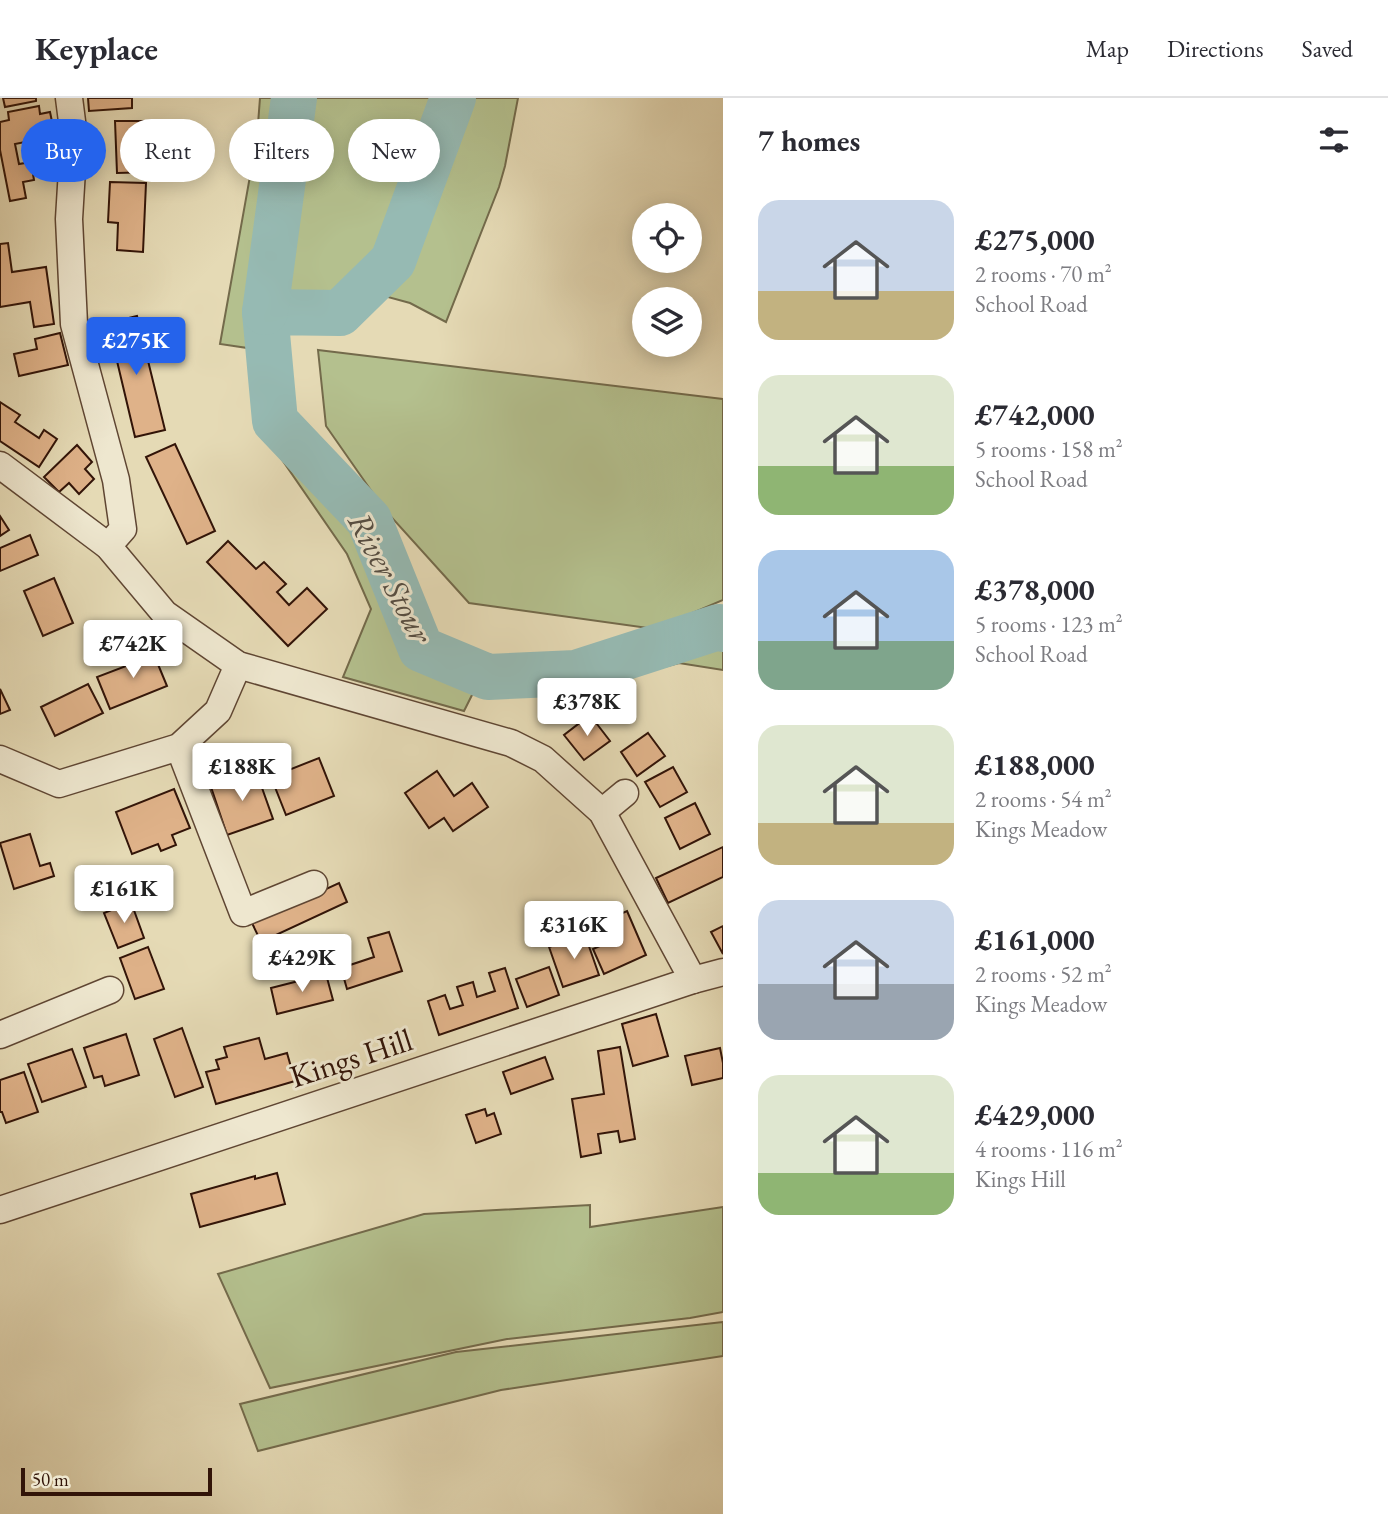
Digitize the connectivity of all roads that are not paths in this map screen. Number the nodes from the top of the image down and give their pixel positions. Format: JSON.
{"nodes":[{"id":1,"x":69,"y":98,"type":"edge"},
{"id":2,"x":0,"y":465,"type":"edge"},
{"id":3,"x":108,"y":546,"type":"junction"},
{"id":4,"x":238,"y":664,"type":"junction"},
{"id":5,"x":179,"y":747,"type":"junction"},
{"id":6,"x":0,"y":759,"type":"edge"},
{"id":7,"x":625,"y":793,"type":"dead end"},
{"id":8,"x":602,"y":812,"type":"junction"},
{"id":9,"x":314,"y":884,"type":"dead end"},
{"id":10,"x":723,"y":972,"type":"edge"},
{"id":11,"x":693,"y":980,"type":"junction"},
{"id":12,"x":110,"y":990,"type":"dead end"},
{"id":13,"x":0,"y":1035,"type":"edge"},
{"id":14,"x":0,"y":1209,"type":"edge"}],
"edges":[{"from":1,"to":3,"type":"street"},
{"from":2,"to":3,"type":"street"},
{"from":3,"to":4,"type":"street"},
{"from":4,"to":5,"type":"street"},
{"from":4,"to":8,"type":"street"},
{"from":5,"to":6,"type":"street"},
{"from":5,"to":9,"type":"street"},
{"from":7,"to":8,"type":"street"},
{"from":8,"to":11,"type":"street"},
{"from":10,"to":11,"type":"street","name":"Kings Hill"},
{"from":11,"to":14,"type":"street","name":"Kings Hill"},
{"from":12,"to":13,"type":"street"}]}
